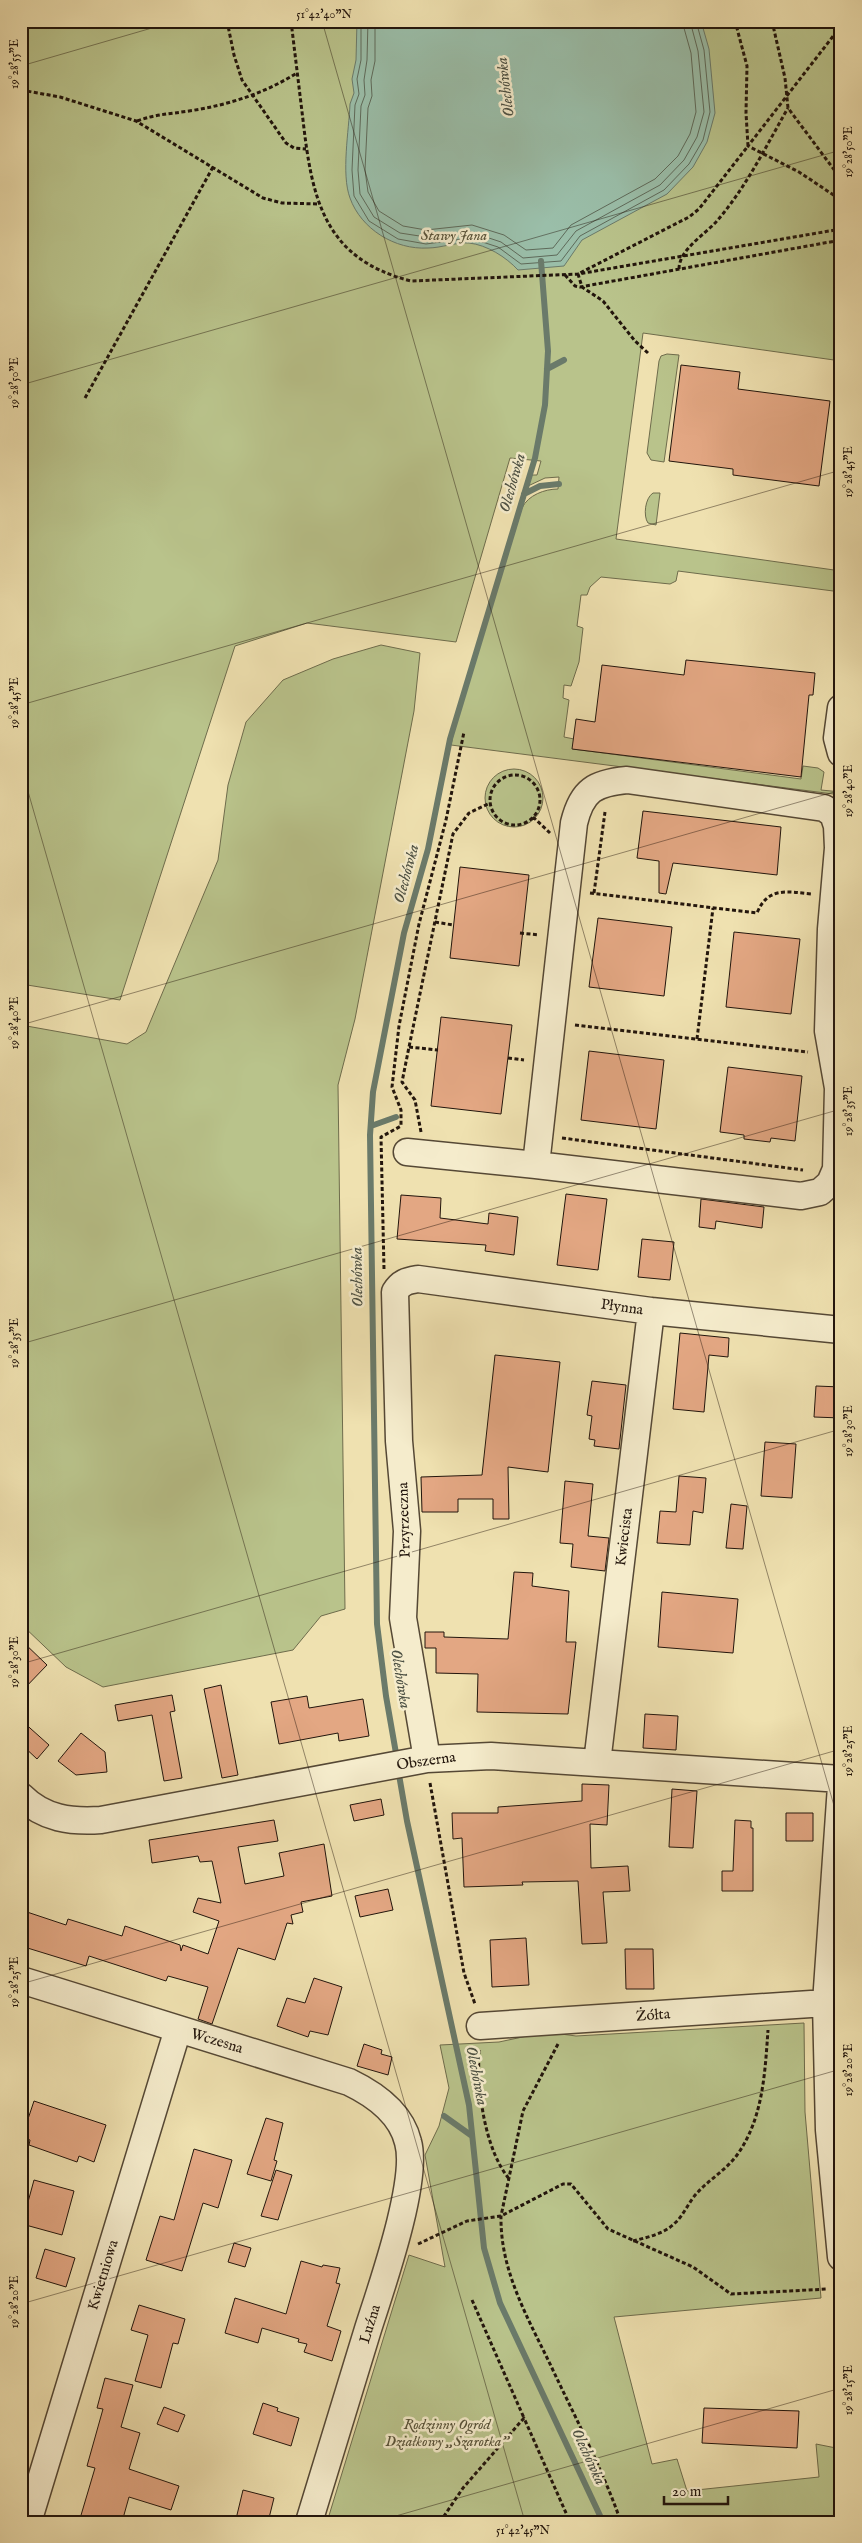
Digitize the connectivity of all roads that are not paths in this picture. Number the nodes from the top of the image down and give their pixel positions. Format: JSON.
{"nodes":[{"id":1,"x":841,"y":708,"type":"edge"},
{"id":2,"x":841,"y":753,"type":"edge"},
{"id":3,"x":836,"y":929,"type":"edge"},
{"id":4,"x":413,"y":1152,"type":"road end"},
{"id":5,"x":536,"y":1165,"type":"junction"},
{"id":6,"x":404,"y":1281,"type":"joint"},
{"id":7,"x":651,"y":1311,"type":"junction"},
{"id":8,"x":841,"y":1330,"type":"edge"},
{"id":9,"x":421,"y":1761,"type":"junction"},
{"id":10,"x":597,"y":1762,"type":"junction"},
{"id":11,"x":841,"y":1779,"type":"edge"},
{"id":12,"x":841,"y":1786,"type":"edge"},
{"id":13,"x":21,"y":1796,"type":"edge"},
{"id":14,"x":21,"y":1980,"type":"edge"},
{"id":15,"x":826,"y":2003,"type":"junction"},
{"id":16,"x":480,"y":2026,"type":"road end"},
{"id":17,"x":178,"y":2029,"type":"junction"},
{"id":18,"x":400,"y":2123,"type":"joint"},
{"id":19,"x":841,"y":2257,"type":"edge"},
{"id":20,"x":28,"y":2522,"type":"edge"},
{"id":21,"x":308,"y":2522,"type":"edge"}],
"edges":[{"from":1,"to":2,"type":"street"},
{"from":3,"to":5,"type":"street"},
{"from":3,"to":5,"type":"street"},
{"from":4,"to":5,"type":"street"},
{"from":6,"to":7,"type":"street","name":"Płynna"},
{"from":6,"to":9,"type":"street","name":"Przyrzeczna"},
{"from":7,"to":8,"type":"street","name":"Płynna"},
{"from":7,"to":10,"type":"street","name":"Kwiecista"},
{"from":9,"to":10,"type":"street","name":"Obszerna"},
{"from":9,"to":13,"type":"street","name":"Obszerna"},
{"from":10,"to":11,"type":"street","name":"Obszerna"},
{"from":12,"to":15,"type":"street"},
{"from":14,"to":17,"type":"street","name":"Wczesna"},
{"from":15,"to":16,"type":"street","name":"Żółta"},
{"from":15,"to":19,"type":"street"},
{"from":17,"to":18,"type":"street","name":"Wczesna"},
{"from":17,"to":20,"type":"street","name":"Kwietniowa"},
{"from":18,"to":21,"type":"street","name":"Luźna"}]}
